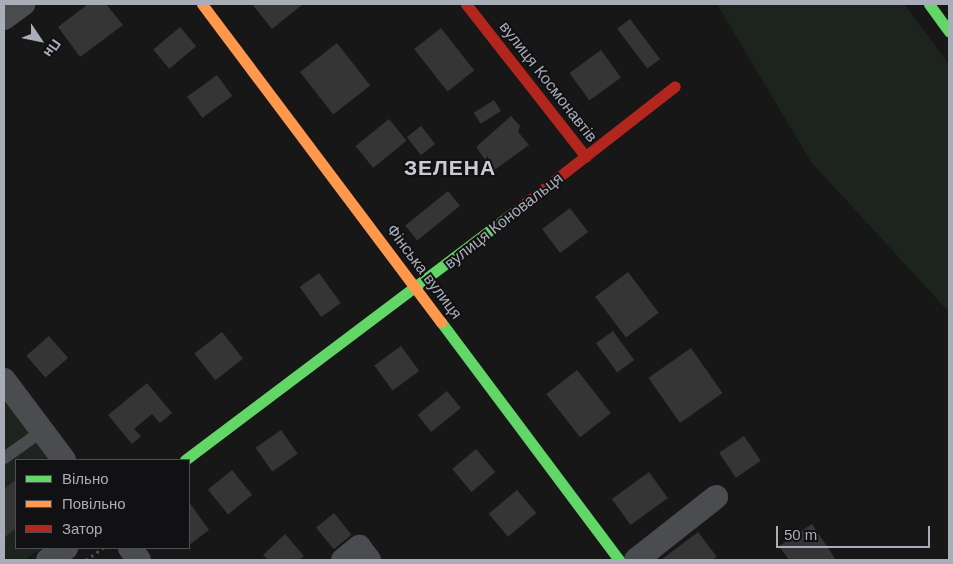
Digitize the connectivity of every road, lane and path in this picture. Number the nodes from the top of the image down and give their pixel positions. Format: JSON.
{"nodes":[{"id":1,"x":24,"y":4,"type":"edge"},
{"id":2,"x":202,"y":4,"type":"edge"},
{"id":3,"x":466,"y":4,"type":"edge"},
{"id":4,"x":928,"y":4,"type":"edge"},
{"id":5,"x":4,"y":18,"type":"edge"},
{"id":6,"x":949,"y":32,"type":"edge"},
{"id":7,"x":676,"y":86,"type":"dead end"},
{"id":8,"x":586,"y":157,"type":"junction"},
{"id":9,"x":416,"y":288,"type":"junction"},
{"id":10,"x":4,"y":380,"type":"edge"},
{"id":11,"x":42,"y":431,"type":"junction"},
{"id":12,"x":4,"y":458,"type":"edge"},
{"id":13,"x":63,"y":459,"type":"edge"},
{"id":14,"x":186,"y":459,"type":"edge"},
{"id":15,"x":716,"y":497,"type":"dead end"},
{"id":16,"x":64,"y":549,"type":"edge"},
{"id":17,"x":102,"y":549,"type":"edge"},
{"id":18,"x":131,"y":549,"type":"edge"},
{"id":19,"x":48,"y":560,"type":"edge"},
{"id":20,"x":86,"y":560,"type":"edge"},
{"id":21,"x":139,"y":560,"type":"edge"},
{"id":22,"x":343,"y":560,"type":"edge"},
{"id":23,"x":369,"y":560,"type":"edge"},
{"id":24,"x":619,"y":560,"type":"edge"},
{"id":25,"x":636,"y":560,"type":"edge"}],
"edges":[{"from":1,"to":5,"type":"street"},
{"from":2,"to":9,"type":"street","name":"Фінська вулиця"},
{"from":3,"to":8,"type":"street","name":"вулиця Космонавтів"},
{"from":4,"to":6,"type":"street"},
{"from":7,"to":8,"type":"street","name":"вулиця Коновальця"},
{"from":8,"to":9,"type":"street","name":"вулиця Коновальця"},
{"from":9,"to":14,"type":"street","name":"вулиця Коновальця"},
{"from":9,"to":24,"type":"street","name":"Фінська вулиця"},
{"from":10,"to":11,"type":"street"},
{"from":11,"to":12,"type":"lane"},
{"from":11,"to":13,"type":"street"},
{"from":15,"to":25,"type":"street"},
{"from":16,"to":19,"type":"street"},
{"from":17,"to":20,"type":"path"},
{"from":18,"to":21,"type":"street"},
{"from":22,"to":23,"type":"street"}]}
